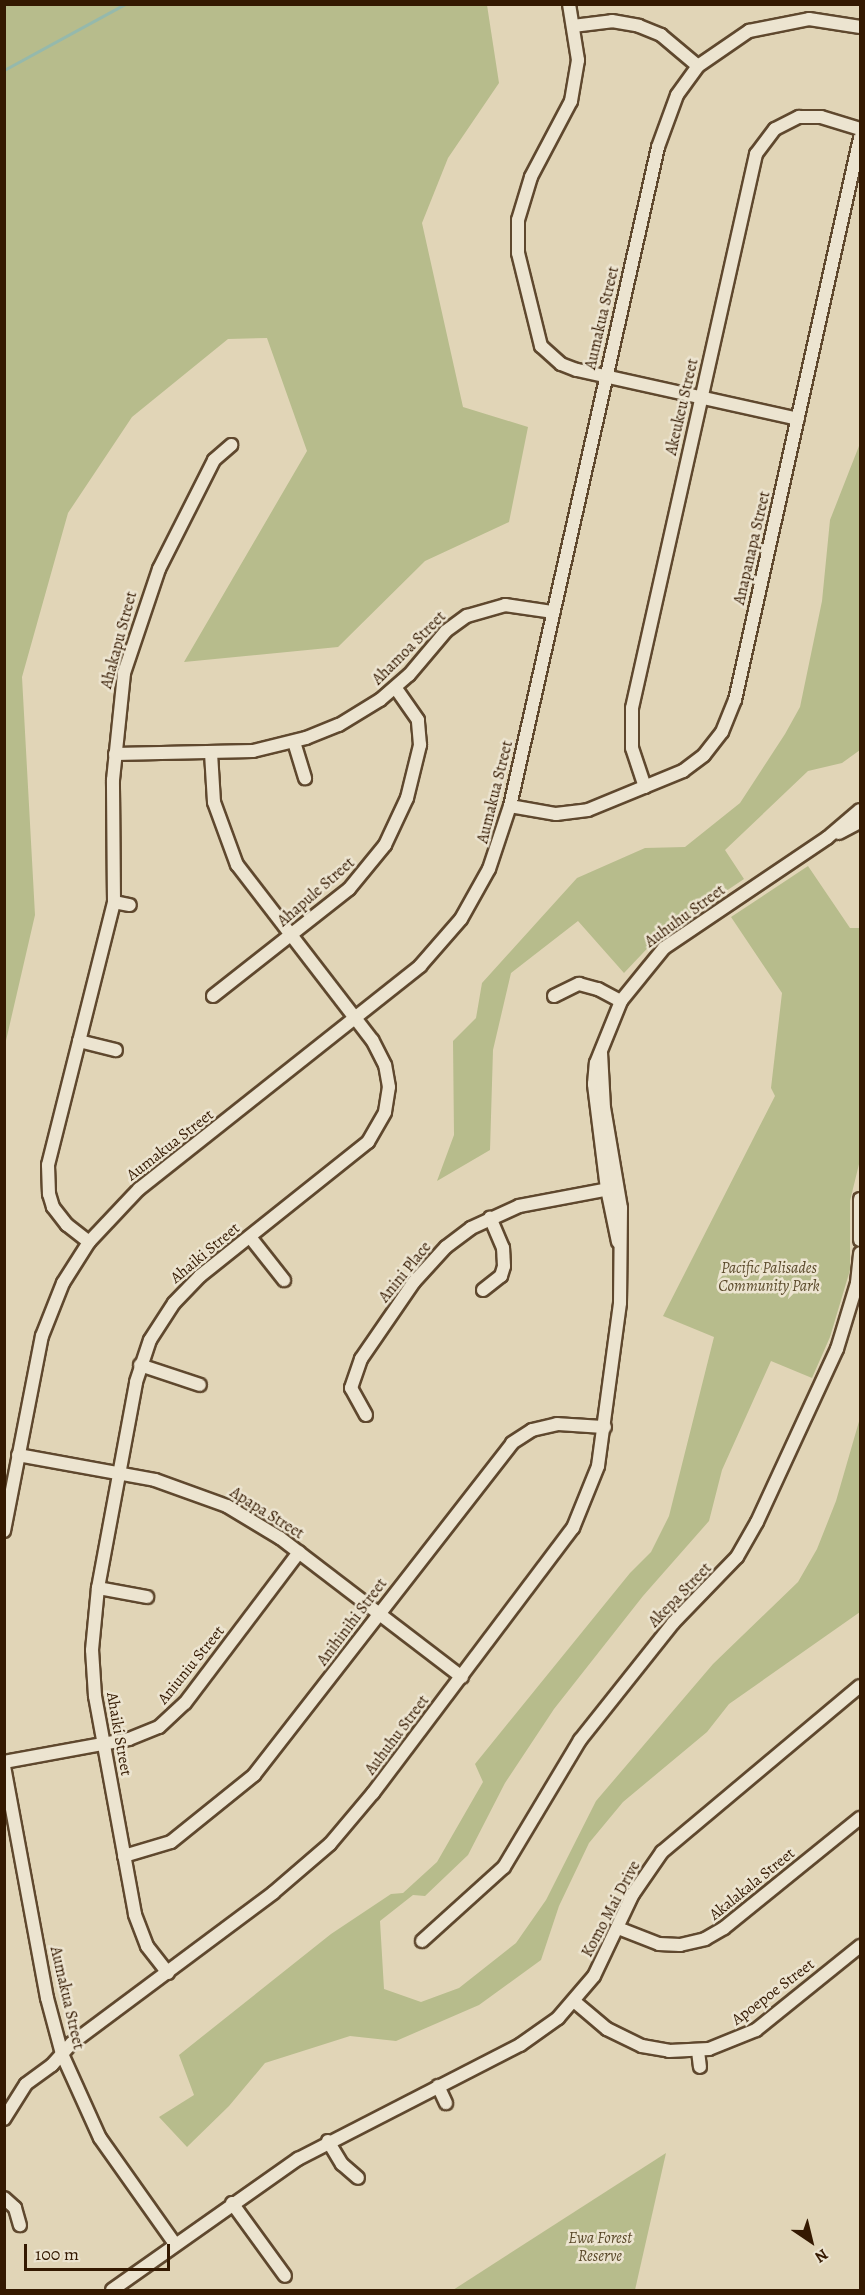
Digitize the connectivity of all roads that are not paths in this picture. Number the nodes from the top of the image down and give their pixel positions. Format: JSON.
{"nodes":[{"id":1,"x":569,"y":4,"type":"edge"},
{"id":2,"x":573,"y":26,"type":"junction"},
{"id":3,"x":861,"y":27,"type":"edge"},
{"id":4,"x":698,"y":66,"type":"junction"},
{"id":5,"x":861,"y":129,"type":"edge"},
{"id":6,"x":861,"y":138,"type":"edge"},
{"id":7,"x":606,"y":377,"type":"junction"},
{"id":8,"x":701,"y":398,"type":"junction"},
{"id":9,"x":798,"y":419,"type":"junction"},
{"id":10,"x":231,"y":444,"type":"dead end"},
{"id":11,"x":554,"y":612,"type":"junction"},
{"id":12,"x":396,"y":688,"type":"junction"},
{"id":13,"x":294,"y":742,"type":"junction"},
{"id":14,"x":211,"y":753,"type":"junction"},
{"id":15,"x":115,"y":754,"type":"junction"},
{"id":16,"x":305,"y":778,"type":"dead end"},
{"id":17,"x":645,"y":787,"type":"junction"},
{"id":18,"x":510,"y":806,"type":"junction"},
{"id":19,"x":861,"y":810,"type":"edge"},
{"id":20,"x":861,"y":822,"type":"edge"},
{"id":21,"x":827,"y":838,"type":"junction"},
{"id":22,"x":114,"y":902,"type":"junction"},
{"id":23,"x":130,"y":905,"type":"dead end"},
{"id":24,"x":290,"y":936,"type":"junction"},
{"id":25,"x":213,"y":996,"type":"dead end"},
{"id":26,"x":554,"y":996,"type":"dead end"},
{"id":27,"x":621,"y":1001,"type":"junction"},
{"id":28,"x":355,"y":1019,"type":"junction"},
{"id":29,"x":79,"y":1041,"type":"junction"},
{"id":30,"x":116,"y":1050,"type":"dead end"},
{"id":31,"x":612,"y":1188,"type":"junction"},
{"id":32,"x":861,"y":1199,"type":"edge"},
{"id":33,"x":490,"y":1218,"type":"junction"},
{"id":34,"x":250,"y":1237,"type":"junction"},
{"id":35,"x":861,"y":1240,"type":"edge"},
{"id":36,"x":89,"y":1242,"type":"junction"},
{"id":37,"x":861,"y":1253,"type":"edge"},
{"id":38,"x":284,"y":1280,"type":"dead end"},
{"id":39,"x":483,"y":1290,"type":"dead end"},
{"id":40,"x":140,"y":1365,"type":"junction"},
{"id":41,"x":200,"y":1385,"type":"dead end"},
{"id":42,"x":366,"y":1415,"type":"dead end"},
{"id":43,"x":605,"y":1427,"type":"junction"},
{"id":44,"x":18,"y":1455,"type":"junction"},
{"id":45,"x":118,"y":1473,"type":"junction"},
{"id":46,"x":4,"y":1531,"type":"edge"},
{"id":47,"x":299,"y":1552,"type":"junction"},
{"id":48,"x":98,"y":1588,"type":"junction"},
{"id":49,"x":147,"y":1597,"type":"dead end"},
{"id":50,"x":379,"y":1614,"type":"junction"},
{"id":51,"x":462,"y":1677,"type":"junction"},
{"id":52,"x":861,"y":1686,"type":"edge"},
{"id":53,"x":104,"y":1744,"type":"junction"},
{"id":54,"x":4,"y":1764,"type":"edge"},
{"id":55,"x":861,"y":1818,"type":"edge"},
{"id":56,"x":124,"y":1856,"type":"junction"},
{"id":57,"x":618,"y":1928,"type":"junction"},
{"id":58,"x":422,"y":1941,"type":"dead end"},
{"id":59,"x":861,"y":1946,"type":"edge"},
{"id":60,"x":168,"y":1973,"type":"junction"},
{"id":61,"x":575,"y":2002,"type":"junction"},
{"id":62,"x":698,"y":2051,"type":"junction"},
{"id":63,"x":62,"y":2054,"type":"junction"},
{"id":64,"x":700,"y":2067,"type":"dead end"},
{"id":65,"x":438,"y":2086,"type":"junction"},
{"id":66,"x":446,"y":2103,"type":"dead end"},
{"id":67,"x":4,"y":2119,"type":"edge"},
{"id":68,"x":328,"y":2141,"type":"junction"},
{"id":69,"x":358,"y":2178,"type":"dead end"},
{"id":70,"x":4,"y":2198,"type":"edge"},
{"id":71,"x":232,"y":2203,"type":"junction"},
{"id":72,"x":20,"y":2225,"type":"dead end"},
{"id":73,"x":175,"y":2244,"type":"junction"},
{"id":74,"x":285,"y":2276,"type":"dead end"},
{"id":75,"x":112,"y":2290,"type":"edge"}],
"edges":[{"from":1,"to":2,"type":"street"},
{"from":2,"to":4,"type":"street"},
{"from":2,"to":7,"type":"street"},
{"from":3,"to":4,"type":"street","name":"Aumakua Street"},
{"from":4,"to":7,"type":"street","name":"Aumakua Street"},
{"from":5,"to":8,"type":"street","name":"Akeukeu Street"},
{"from":6,"to":9,"type":"street","name":"Anapanapa Street"},
{"from":7,"to":8,"type":"street"},
{"from":7,"to":11,"type":"street","name":"Aumakua Street"},
{"from":8,"to":9,"type":"street"},
{"from":8,"to":17,"type":"street","name":"Akeukeu Street"},
{"from":9,"to":17,"type":"street","name":"Anapanapa Street"},
{"from":10,"to":15,"type":"street","name":"Ahakapu Street"},
{"from":11,"to":12,"type":"street","name":"Ahamoa Street"},
{"from":11,"to":18,"type":"street","name":"Aumakua Street"},
{"from":12,"to":13,"type":"street","name":"Ahamoa Street"},
{"from":12,"to":24,"type":"street","name":"Ahapule Street"},
{"from":13,"to":14,"type":"street","name":"Ahamoa Street"},
{"from":13,"to":16,"type":"street"},
{"from":14,"to":15,"type":"street","name":"Ahamoa Street"},
{"from":14,"to":24,"type":"street","name":"Ahaiki Street"},
{"from":15,"to":22,"type":"street","name":"Ahakapu Street"},
{"from":17,"to":18,"type":"street","name":"Anapanapa Street"},
{"from":18,"to":28,"type":"street","name":"Aumakua Street"},
{"from":19,"to":21,"type":"street","name":"Auhuhu Street"},
{"from":20,"to":21,"type":"street","name":"Auhuhu Street"},
{"from":21,"to":27,"type":"street","name":"Auhuhu Street"},
{"from":22,"to":23,"type":"street"},
{"from":22,"to":29,"type":"street","name":"Ahakapu Street"},
{"from":24,"to":25,"type":"street","name":"Ahapule Street"},
{"from":24,"to":28,"type":"street","name":"Ahaiki Street"},
{"from":26,"to":27,"type":"street"},
{"from":27,"to":31,"type":"street","name":"Auhuhu Street"},
{"from":28,"to":34,"type":"street","name":"Ahaiki Street"},
{"from":28,"to":36,"type":"street","name":"Aumakua Street"},
{"from":29,"to":30,"type":"street"},
{"from":29,"to":36,"type":"street","name":"Ahakapu Street"},
{"from":31,"to":33,"type":"street","name":"Anini Place"},
{"from":31,"to":43,"type":"street","name":"Auhuhu Street"},
{"from":32,"to":35,"type":"street"},
{"from":33,"to":39,"type":"street"},
{"from":33,"to":42,"type":"street","name":"Anini Place"},
{"from":34,"to":38,"type":"street"},
{"from":34,"to":40,"type":"street","name":"Ahaiki Street"},
{"from":36,"to":44,"type":"street","name":"Aumakua Street"},
{"from":37,"to":58,"type":"street","name":"Akepa Street"},
{"from":40,"to":41,"type":"street"},
{"from":40,"to":45,"type":"street","name":"Ahaiki Street"},
{"from":43,"to":50,"type":"street","name":"Anihinihi Street"},
{"from":43,"to":51,"type":"street","name":"Auhuhu Street"},
{"from":44,"to":45,"type":"street","name":"Apapa Street"},
{"from":44,"to":46,"type":"street","name":"Aumakua Street"},
{"from":45,"to":47,"type":"street","name":"Apapa Street"},
{"from":45,"to":48,"type":"street","name":"Ahaiki Street"},
{"from":47,"to":50,"type":"street","name":"Apapa Street"},
{"from":47,"to":53,"type":"street","name":"Aniuniu Street"},
{"from":48,"to":49,"type":"street"},
{"from":48,"to":53,"type":"street","name":"Ahaiki Street"},
{"from":50,"to":51,"type":"street","name":"Apapa Street"},
{"from":50,"to":56,"type":"street","name":"Anihinihi Street"},
{"from":51,"to":60,"type":"street","name":"Auhuhu Street"},
{"from":52,"to":57,"type":"street","name":"Komo Mai Drive"},
{"from":53,"to":54,"type":"street","name":"Aniuniu Street"},
{"from":53,"to":56,"type":"street","name":"Ahaiki Street"},
{"from":54,"to":63,"type":"street","name":"Aumakua Street"},
{"from":55,"to":57,"type":"street","name":"Akalakala Street"},
{"from":56,"to":60,"type":"street","name":"Ahaiki Street"},
{"from":57,"to":61,"type":"street","name":"Komo Mai Drive"},
{"from":59,"to":62,"type":"street","name":"Apoepoe Street"},
{"from":60,"to":63,"type":"street","name":"Auhuhu Street"},
{"from":61,"to":62,"type":"street","name":"Apoepoe Street"},
{"from":61,"to":65,"type":"street","name":"Komo Mai Drive"},
{"from":62,"to":64,"type":"street"},
{"from":63,"to":67,"type":"street","name":"Auhuhu Street"},
{"from":63,"to":73,"type":"street","name":"Aumakua Street"},
{"from":65,"to":66,"type":"street"},
{"from":65,"to":68,"type":"street","name":"Komo Mai Drive"},
{"from":68,"to":69,"type":"street"},
{"from":68,"to":71,"type":"street","name":"Komo Mai Drive"},
{"from":70,"to":72,"type":"street"},
{"from":71,"to":73,"type":"street","name":"Komo Mai Drive"},
{"from":71,"to":74,"type":"street"},
{"from":73,"to":75,"type":"street","name":"Komo Mai Drive"}]}
